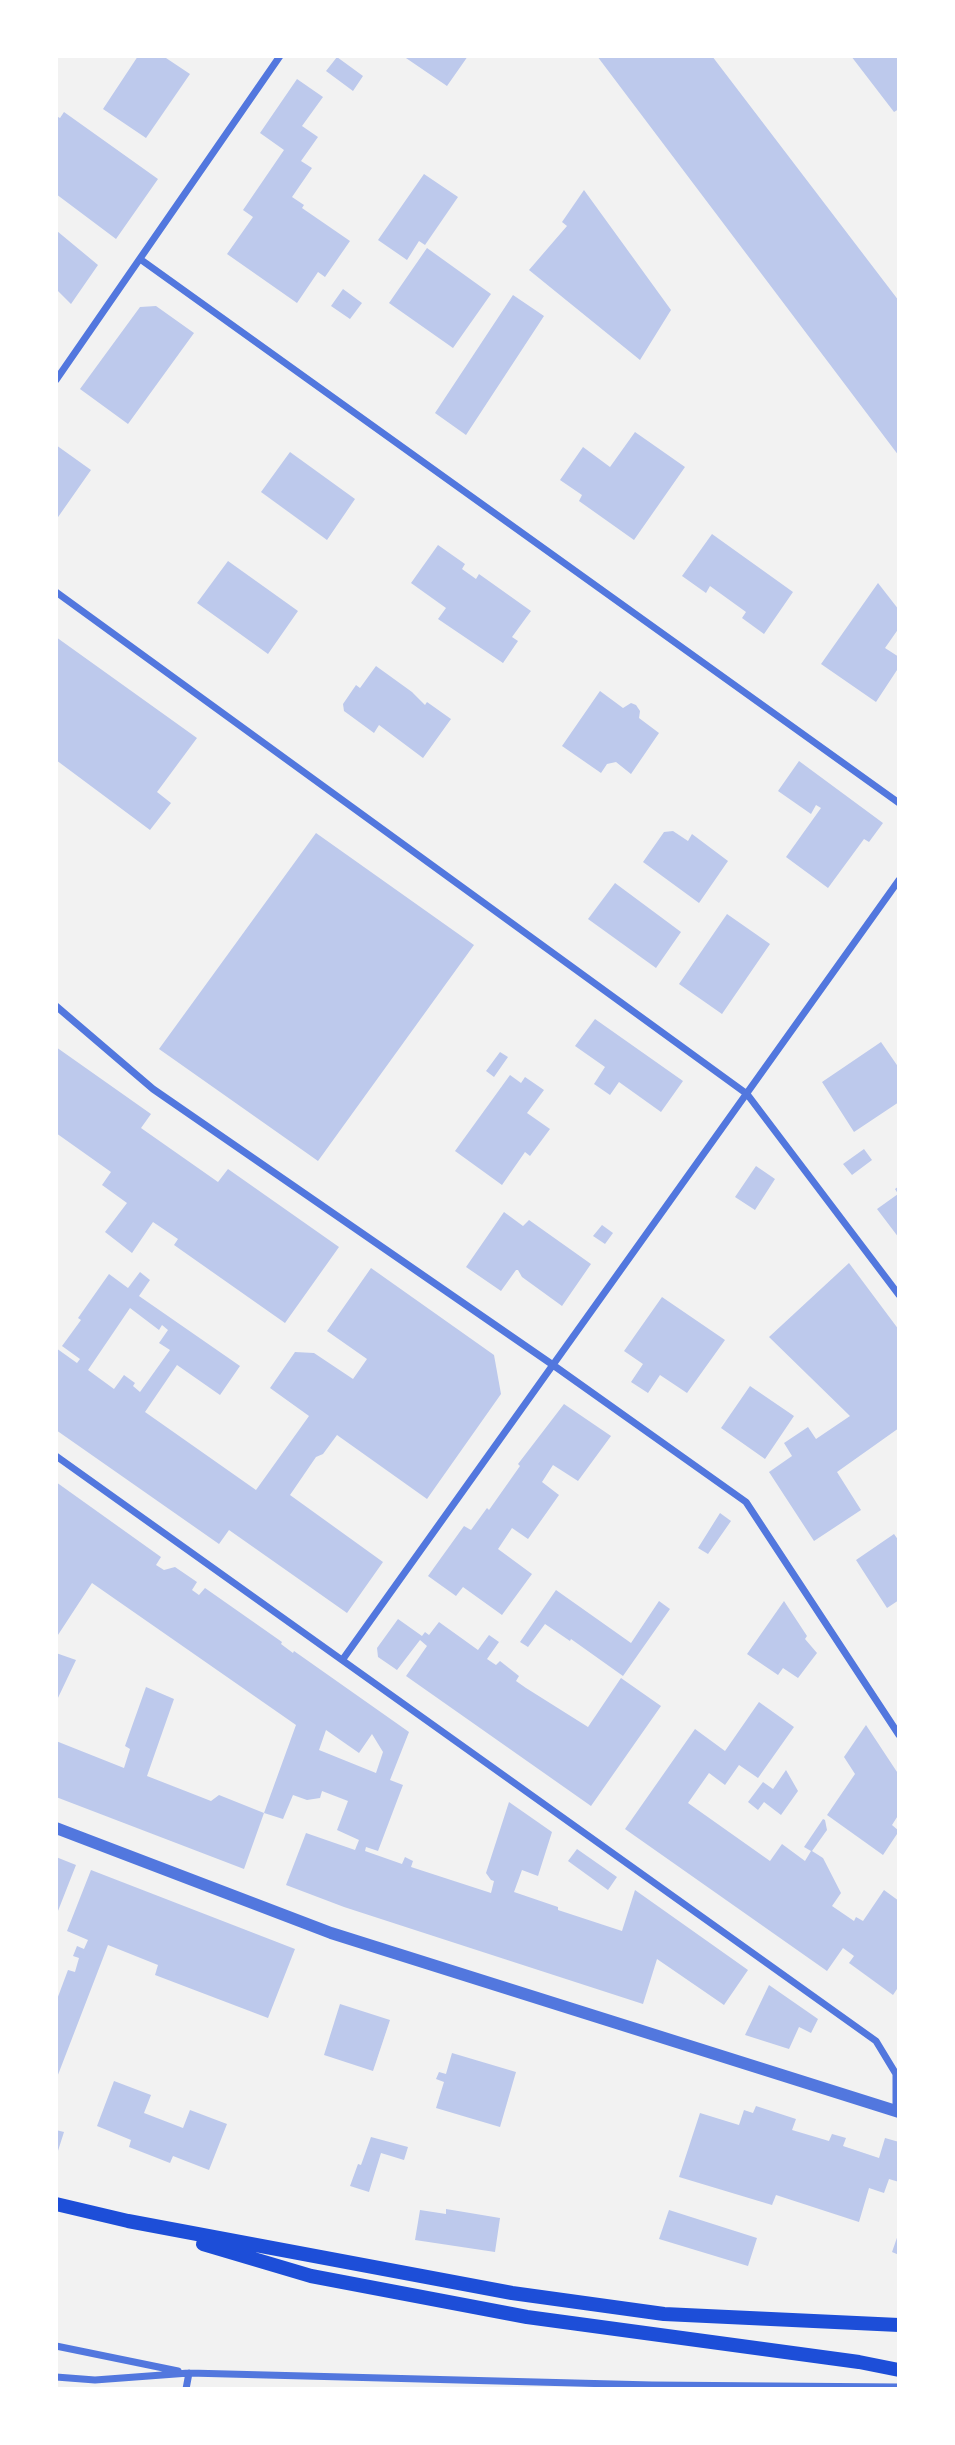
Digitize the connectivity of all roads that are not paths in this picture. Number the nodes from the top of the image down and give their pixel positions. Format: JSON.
{"nodes":[{"id":1,"x":280,"y":56,"type":"edge"},
{"id":2,"x":140,"y":259,"type":"junction"},
{"id":3,"x":56,"y":380,"type":"edge"},
{"id":4,"x":56,"y":592,"type":"edge"},
{"id":5,"x":899,"y":803,"type":"edge"},
{"id":6,"x":899,"y":880,"type":"edge"},
{"id":7,"x":56,"y":1006,"type":"edge"},
{"id":8,"x":747,"y":1094,"type":"junction"},
{"id":9,"x":899,"y":1295,"type":"edge"},
{"id":10,"x":553,"y":1365,"type":"junction"},
{"id":11,"x":56,"y":1456,"type":"edge"},
{"id":12,"x":343,"y":1659,"type":"junction"},
{"id":13,"x":899,"y":1735,"type":"edge"},
{"id":14,"x":56,"y":1828,"type":"edge"},
{"id":15,"x":897,"y":2111,"type":"edge"},
{"id":16,"x":56,"y":2204,"type":"edge"},
{"id":17,"x":128,"y":2221,"type":"junction"},
{"id":18,"x":899,"y":2325,"type":"edge"},
{"id":19,"x":56,"y":2346,"type":"edge"},
{"id":20,"x":899,"y":2370,"type":"edge"},
{"id":21,"x":189,"y":2373,"type":"junction"},
{"id":22,"x":56,"y":2377,"type":"edge"},
{"id":23,"x":651,"y":2387,"type":"edge"},
{"id":24,"x":899,"y":2387,"type":"edge"},
{"id":25,"x":186,"y":2389,"type":"edge"}],
"edges":[{"from":1,"to":2,"type":"street"},
{"from":2,"to":3,"type":"street"},
{"from":2,"to":5,"type":"street"},
{"from":4,"to":8,"type":"street"},
{"from":6,"to":8,"type":"street"},
{"from":7,"to":10,"type":"street"},
{"from":8,"to":9,"type":"street"},
{"from":8,"to":10,"type":"street"},
{"from":10,"to":12,"type":"street"},
{"from":10,"to":13,"type":"street"},
{"from":11,"to":12,"type":"street"},
{"from":12,"to":15,"type":"street"},
{"from":14,"to":15,"type":"street"},
{"from":16,"to":17,"type":"main road"},
{"from":17,"to":18,"type":"main road"},
{"from":17,"to":20,"type":"main road"},
{"from":19,"to":21,"type":"street"},
{"from":21,"to":22,"type":"street"},
{"from":21,"to":23,"type":"street"},
{"from":21,"to":25,"type":"street"},
{"from":23,"to":24,"type":"street"}]}
